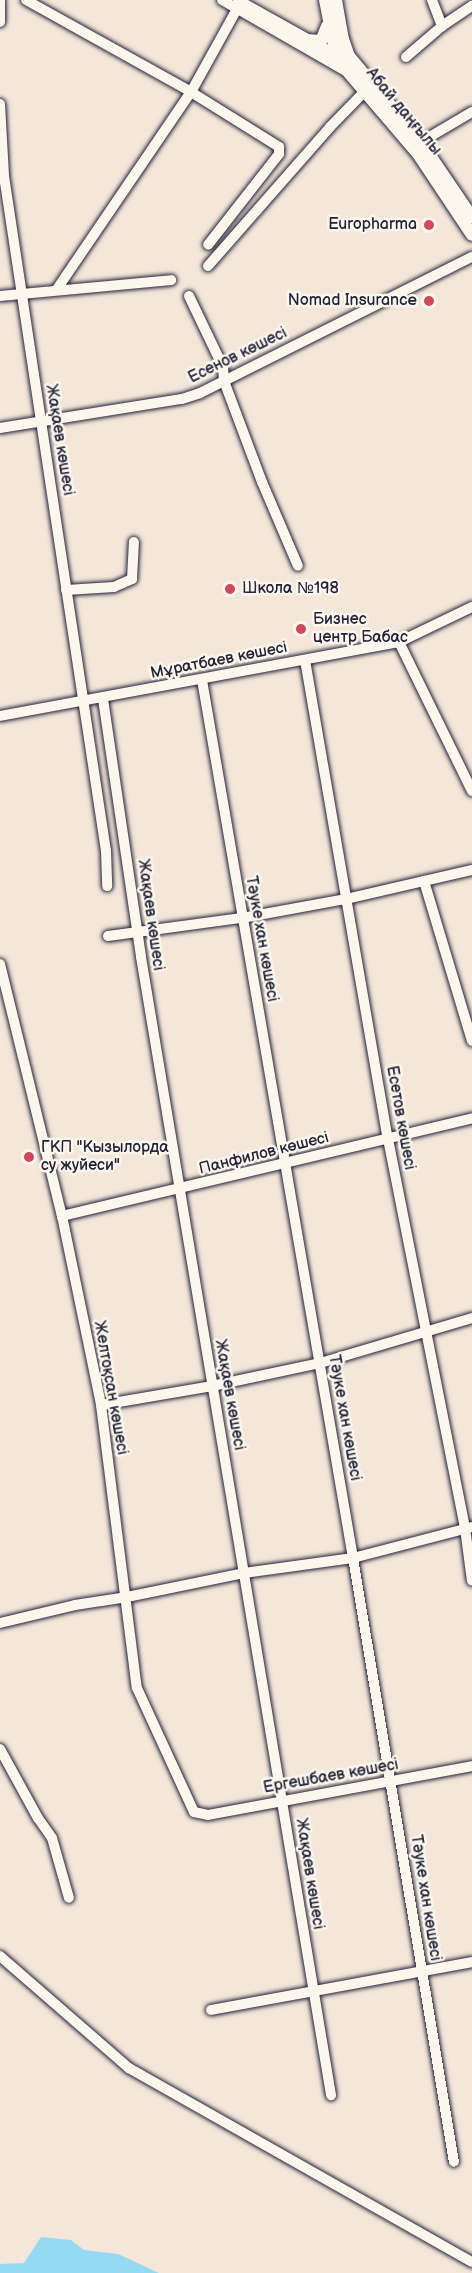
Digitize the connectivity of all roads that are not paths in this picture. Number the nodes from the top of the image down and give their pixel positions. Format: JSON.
{"nodes":[{"id":1,"x":0,"y":0,"type":"edge"},
{"id":2,"x":26,"y":0,"type":"edge"},
{"id":3,"x":222,"y":0,"type":"edge"},
{"id":4,"x":326,"y":0,"type":"edge"},
{"id":5,"x":336,"y":0,"type":"edge"},
{"id":6,"x":432,"y":0,"type":"edge"},
{"id":7,"x":238,"y":4,"type":"edge"},
{"id":8,"x":472,"y":6,"type":"edge"},
{"id":9,"x":329,"y":19,"type":"junction"},
{"id":10,"x":0,"y":22,"type":"edge"},
{"id":11,"x":442,"y":26,"type":"junction"},
{"id":12,"x":307,"y":40,"type":"junction"},
{"id":13,"x":338,"y":57,"type":"junction"},
{"id":14,"x":406,"y":57,"type":"dead end"},
{"id":15,"x":353,"y":71,"type":"junction"},
{"id":16,"x":366,"y":90,"type":"junction"},
{"id":17,"x":191,"y":92,"type":"junction"},
{"id":18,"x":0,"y":104,"type":"edge"},
{"id":19,"x":472,"y":112,"type":"edge"},
{"id":20,"x":422,"y":148,"type":"junction"},
{"id":21,"x":472,"y":217,"type":"edge"},
{"id":22,"x":472,"y":235,"type":"edge"},
{"id":23,"x":208,"y":245,"type":"dead end"},
{"id":24,"x":472,"y":257,"type":"edge"},
{"id":25,"x":207,"y":266,"type":"dead end"},
{"id":26,"x":171,"y":280,"type":"dead end"},
{"id":27,"x":57,"y":289,"type":"junction"},
{"id":28,"x":22,"y":293,"type":"junction"},
{"id":29,"x":0,"y":296,"type":"edge"},
{"id":30,"x":189,"y":296,"type":"dead end"},
{"id":31,"x":224,"y":381,"type":"junction"},
{"id":32,"x":41,"y":421,"type":"junction"},
{"id":33,"x":0,"y":428,"type":"edge"},
{"id":34,"x":134,"y":542,"type":"dead end"},
{"id":35,"x":298,"y":566,"type":"dead end"},
{"id":36,"x":66,"y":590,"type":"junction"},
{"id":37,"x":472,"y":607,"type":"edge"},
{"id":38,"x":399,"y":642,"type":"junction"},
{"id":39,"x":305,"y":660,"type":"junction"},
{"id":40,"x":202,"y":680,"type":"junction"},
{"id":41,"x":103,"y":699,"type":"junction"},
{"id":42,"x":83,"y":702,"type":"junction"},
{"id":43,"x":0,"y":716,"type":"edge"},
{"id":44,"x":472,"y":791,"type":"edge"},
{"id":45,"x":472,"y":870,"type":"edge"},
{"id":46,"x":424,"y":881,"type":"junction"},
{"id":47,"x":107,"y":886,"type":"dead end"},
{"id":48,"x":346,"y":900,"type":"junction"},
{"id":49,"x":242,"y":918,"type":"junction"},
{"id":50,"x":137,"y":932,"type":"junction"},
{"id":51,"x":108,"y":936,"type":"dead end"},
{"id":52,"x":0,"y":964,"type":"edge"},
{"id":53,"x":472,"y":1041,"type":"edge"},
{"id":54,"x":472,"y":1118,"type":"edge"},
{"id":55,"x":388,"y":1139,"type":"junction"},
{"id":56,"x":284,"y":1164,"type":"junction"},
{"id":57,"x":179,"y":1190,"type":"junction"},
{"id":58,"x":62,"y":1216,"type":"junction"},
{"id":59,"x":472,"y":1318,"type":"edge"},
{"id":60,"x":425,"y":1333,"type":"junction"},
{"id":61,"x":320,"y":1364,"type":"junction"},
{"id":62,"x":212,"y":1386,"type":"junction"},
{"id":63,"x":101,"y":1404,"type":"junction"},
{"id":64,"x":468,"y":1527,"type":"edge"},
{"id":65,"x":353,"y":1557,"type":"junction"},
{"id":66,"x":244,"y":1573,"type":"junction"},
{"id":67,"x":472,"y":1581,"type":"edge"},
{"id":68,"x":127,"y":1597,"type":"junction"},
{"id":69,"x":0,"y":1623,"type":"edge"},
{"id":70,"x":0,"y":1749,"type":"edge"},
{"id":71,"x":472,"y":1766,"type":"edge"},
{"id":72,"x":391,"y":1782,"type":"junction"},
{"id":73,"x":282,"y":1801,"type":"junction"},
{"id":74,"x":194,"y":1812,"type":"joint"},
{"id":75,"x":69,"y":1898,"type":"dead end"},
{"id":76,"x":0,"y":1956,"type":"edge"},
{"id":77,"x":472,"y":1962,"type":"edge"},
{"id":78,"x":422,"y":1971,"type":"junction"},
{"id":79,"x":314,"y":1991,"type":"junction"},
{"id":80,"x":210,"y":2010,"type":"dead end"},
{"id":81,"x":331,"y":2094,"type":"dead end"},
{"id":82,"x":454,"y":2162,"type":"dead end"},
{"id":83,"x":472,"y":2262,"type":"edge"}],
"edges":[{"from":1,"to":10,"type":"street"},
{"from":2,"to":17,"type":"street"},
{"from":3,"to":7,"type":"street","name":"Абай даңғылы"},
{"from":4,"to":9,"type":"main road"},
{"from":5,"to":15,"type":"main road"},
{"from":6,"to":11,"type":"street"},
{"from":7,"to":12,"type":"street","name":"Абай даңғылы"},
{"from":7,"to":15,"type":"street","name":"Абай даңғылы"},
{"from":7,"to":17,"type":"street"},
{"from":8,"to":11,"type":"street"},
{"from":9,"to":12,"type":"main road"},
{"from":9,"to":13,"type":"main road"},
{"from":11,"to":14,"type":"street"},
{"from":12,"to":13,"type":"street","name":"Абай даңғылы"},
{"from":13,"to":15,"type":"main road"},
{"from":15,"to":16,"type":"main road","name":"Абай даңғылы"},
{"from":15,"to":20,"type":"main road","name":"Абай даңғылы"},
{"from":16,"to":20,"type":"main road","name":"Абай даңғылы"},
{"from":16,"to":25,"type":"street"},
{"from":17,"to":23,"type":"street"},
{"from":17,"to":27,"type":"street"},
{"from":18,"to":28,"type":"street","name":"Жақаев көшесі"},
{"from":19,"to":20,"type":"street"},
{"from":20,"to":21,"type":"main road","name":"Абай даңғылы"},
{"from":20,"to":22,"type":"main road","name":"Абай даңғылы"},
{"from":24,"to":31,"type":"street","name":"Есенов көшесі"},
{"from":26,"to":27,"type":"street"},
{"from":27,"to":28,"type":"street"},
{"from":28,"to":29,"type":"street"},
{"from":28,"to":32,"type":"street","name":"Жақаев көшесі"},
{"from":30,"to":31,"type":"street"},
{"from":31,"to":32,"type":"street","name":"Есенов көшесі"},
{"from":31,"to":35,"type":"street"},
{"from":32,"to":33,"type":"street","name":"Есенов көшесі"},
{"from":32,"to":36,"type":"street","name":"Жақаев көшесі"},
{"from":34,"to":36,"type":"street"},
{"from":36,"to":42,"type":"street","name":"Жақаев көшесі"},
{"from":37,"to":38,"type":"street","name":"Мұратбаев көшесі"},
{"from":38,"to":39,"type":"street","name":"Мұратбаев көшесі"},
{"from":38,"to":44,"type":"street"},
{"from":39,"to":40,"type":"street","name":"Мұратбаев көшесі"},
{"from":39,"to":48,"type":"street","name":"Есетов көшесі"},
{"from":40,"to":41,"type":"street","name":"Мұратбаев көшесі"},
{"from":40,"to":49,"type":"street","name":"Тәуке хан көшесі"},
{"from":41,"to":42,"type":"street","name":"Мұратбаев көшесі"},
{"from":41,"to":50,"type":"street","name":"Жақаев көшесі"},
{"from":42,"to":43,"type":"street","name":"Мұратбаев көшесі"},
{"from":42,"to":47,"type":"street","name":"Жақаев көшесі"},
{"from":45,"to":46,"type":"street"},
{"from":46,"to":48,"type":"street"},
{"from":46,"to":53,"type":"street"},
{"from":48,"to":49,"type":"street"},
{"from":48,"to":55,"type":"street","name":"Есетов көшесі"},
{"from":49,"to":50,"type":"street"},
{"from":49,"to":56,"type":"street","name":"Тәуке хан көшесі"},
{"from":50,"to":51,"type":"street"},
{"from":50,"to":57,"type":"street","name":"Жақаев көшесі"},
{"from":52,"to":58,"type":"street","name":"Желтоқсан көшесі"},
{"from":54,"to":55,"type":"street","name":"Панфилов көшесі"},
{"from":55,"to":56,"type":"street","name":"Панфилов көшесі"},
{"from":55,"to":60,"type":"street","name":"Есетов көшесі"},
{"from":56,"to":57,"type":"street","name":"Панфилов көшесі"},
{"from":56,"to":61,"type":"street","name":"Тәуке хан көшесі"},
{"from":57,"to":58,"type":"street","name":"Панфилов көшесі"},
{"from":57,"to":62,"type":"street","name":"Жақаев көшесі"},
{"from":58,"to":63,"type":"street","name":"Желтоқсан көшесі"},
{"from":59,"to":60,"type":"street"},
{"from":60,"to":61,"type":"street"},
{"from":60,"to":64,"type":"street","name":"Есетов көшесі"},
{"from":61,"to":62,"type":"street"},
{"from":61,"to":65,"type":"street","name":"Тәуке хан көшесі"},
{"from":62,"to":63,"type":"street"},
{"from":62,"to":66,"type":"street","name":"Жақаев көшесі"},
{"from":63,"to":68,"type":"street","name":"Желтоқсан көшесі"},
{"from":64,"to":65,"type":"street"},
{"from":64,"to":67,"type":"street","name":"Есетов көшесі"},
{"from":65,"to":66,"type":"street"},
{"from":65,"to":72,"type":"street","name":"Тәуке хан көшесі"},
{"from":66,"to":68,"type":"street"},
{"from":66,"to":73,"type":"street","name":"Жақаев көшесі"},
{"from":68,"to":69,"type":"street"},
{"from":68,"to":74,"type":"street","name":"Желтоқсан көшесі"},
{"from":70,"to":75,"type":"street"},
{"from":71,"to":72,"type":"street","name":"Ергешбаев көшесі"},
{"from":72,"to":73,"type":"street","name":"Ергешбаев көшесі"},
{"from":72,"to":78,"type":"street","name":"Тәуке хан көшесі"},
{"from":73,"to":74,"type":"street","name":"Ергешбаев көшесі"},
{"from":73,"to":79,"type":"street","name":"Жақаев көшесі"},
{"from":76,"to":83,"type":"street"},
{"from":77,"to":78,"type":"street"},
{"from":78,"to":79,"type":"street"},
{"from":78,"to":82,"type":"street","name":"Тәуке хан көшесі"},
{"from":79,"to":80,"type":"street"},
{"from":79,"to":81,"type":"street","name":"Жақаев көшесі"}]}
